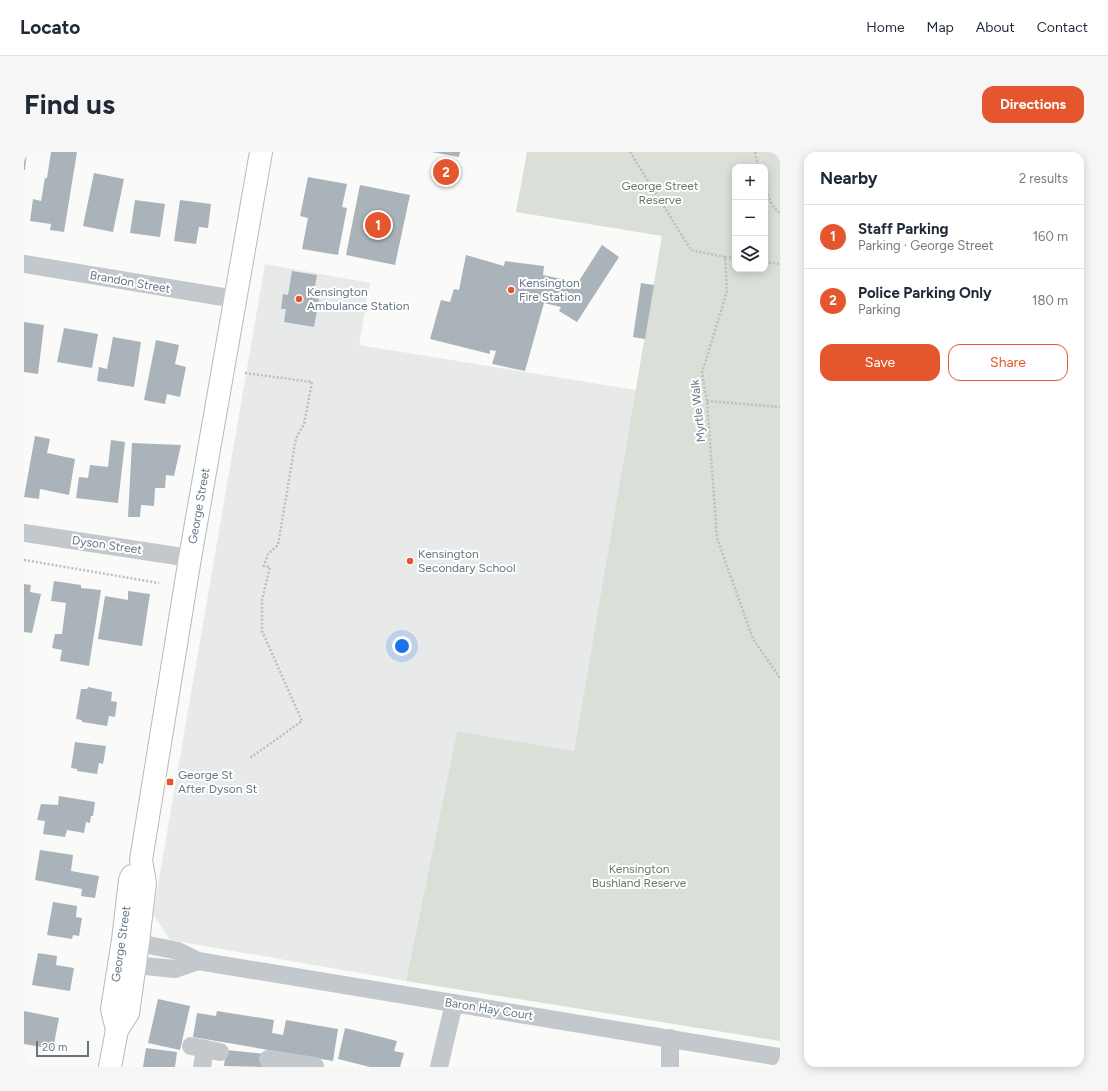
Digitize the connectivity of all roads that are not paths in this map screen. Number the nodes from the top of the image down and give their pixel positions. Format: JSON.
{"nodes":[{"id":1,"x":261,"y":152,"type":"edge"},
{"id":2,"x":24,"y":264,"type":"edge"},
{"id":3,"x":235,"y":299,"type":"junction"},
{"id":4,"x":24,"y":533,"type":"edge"},
{"id":5,"x":190,"y":558,"type":"junction"},
{"id":6,"x":131,"y":941,"type":"junction"},
{"id":7,"x":198,"y":961,"type":"junction"},
{"id":8,"x":127,"y":964,"type":"junction"},
{"id":9,"x":454,"y":1003,"type":"junction"},
{"id":10,"x":670,"y":1038,"type":"junction"},
{"id":11,"x":205,"y":1049,"type":"dead end"},
{"id":12,"x":780,"y":1056,"type":"edge"},
{"id":13,"x":754,"y":1059,"type":"edge"},
{"id":14,"x":279,"y":1063,"type":"edge"},
{"id":15,"x":315,"y":1066,"type":"dead end"},
{"id":16,"x":110,"y":1067,"type":"edge"},
{"id":17,"x":202,"y":1067,"type":"edge"},
{"id":18,"x":439,"y":1067,"type":"edge"},
{"id":19,"x":670,"y":1067,"type":"edge"}],
"edges":[{"from":1,"to":3,"type":"main road","name":"George Street"},
{"from":2,"to":3,"type":"street","name":"Brandon Street"},
{"from":3,"to":5,"type":"main road","name":"George Street"},
{"from":4,"to":5,"type":"street","name":"Dyson Street"},
{"from":5,"to":6,"type":"main road","name":"George Street"},
{"from":6,"to":7,"type":"street","name":"Baron Hay Court"},
{"from":6,"to":8,"type":"main road","name":"George Street"},
{"from":7,"to":8,"type":"street","name":"Baron Hay Court"},
{"from":7,"to":9,"type":"street","name":"Baron Hay Court"},
{"from":8,"to":16,"type":"main road","name":"George Street"},
{"from":9,"to":10,"type":"street","name":"Baron Hay Court"},
{"from":9,"to":18,"type":"street"},
{"from":10,"to":13,"type":"street","name":"Baron Hay Court"},
{"from":10,"to":19,"type":"street"},
{"from":11,"to":17,"type":"street"},
{"from":12,"to":13,"type":"street","name":"Baron Hay Court"},
{"from":14,"to":15,"type":"street"}]}
